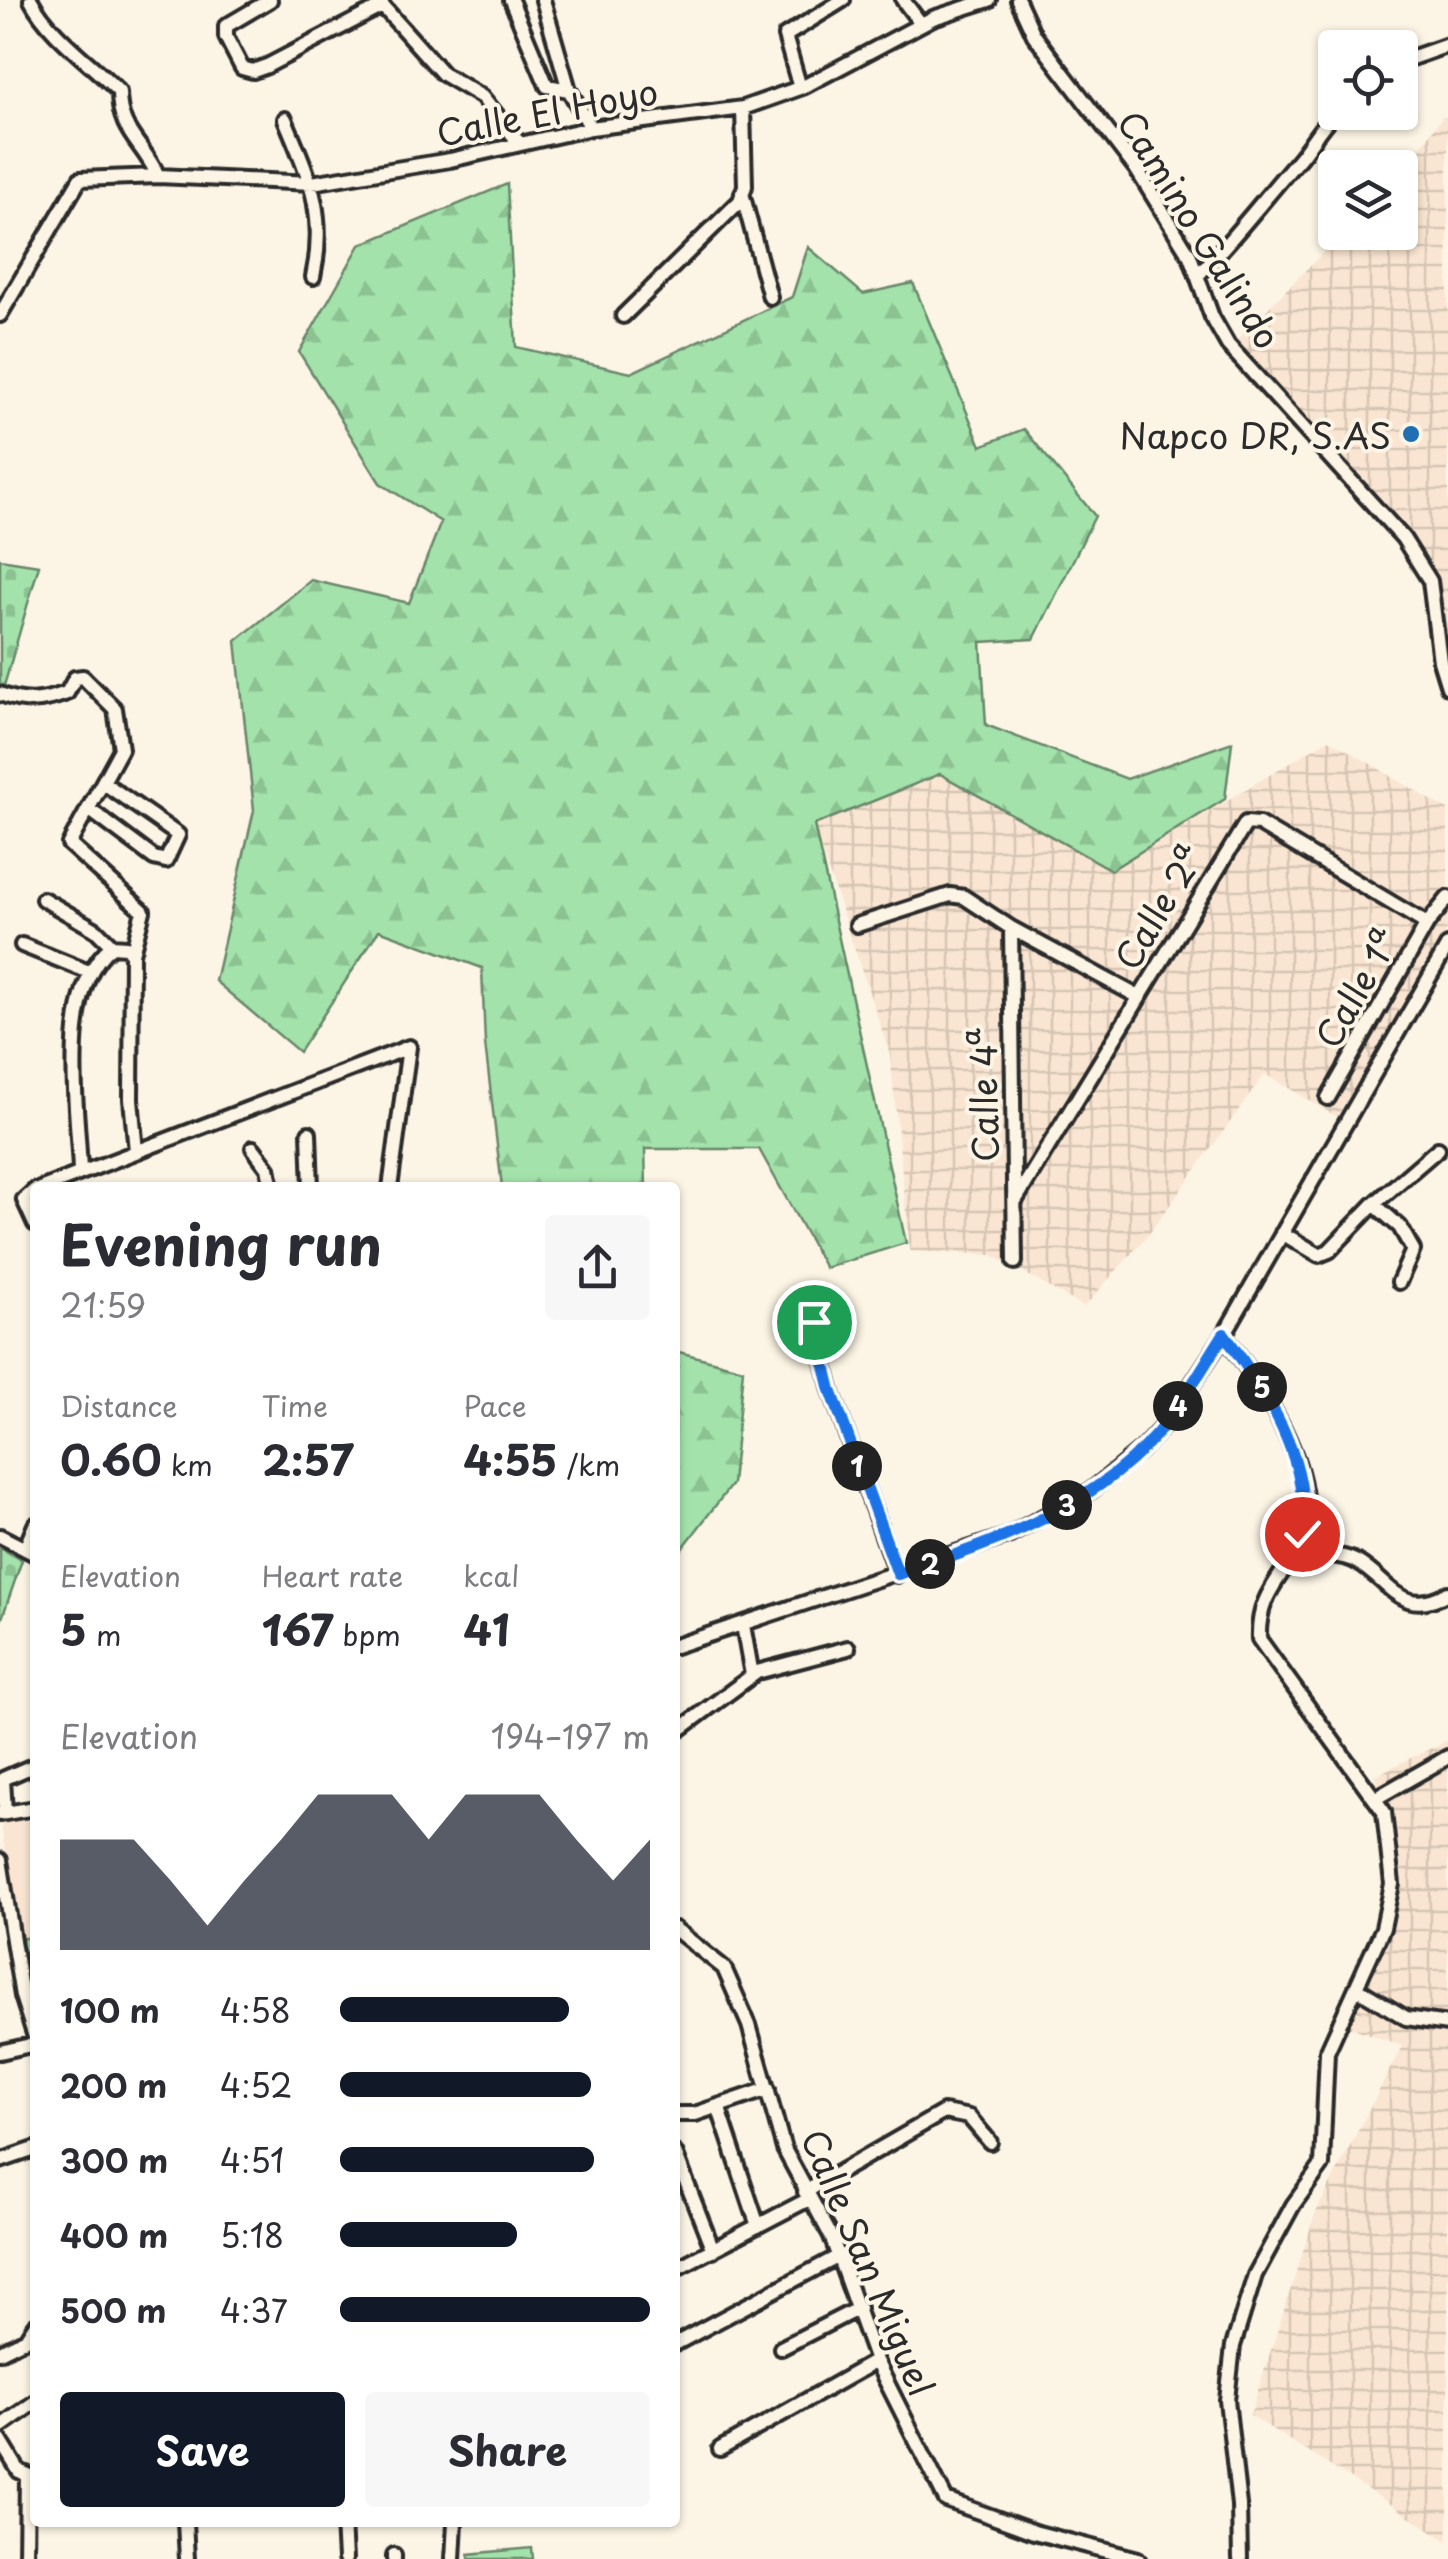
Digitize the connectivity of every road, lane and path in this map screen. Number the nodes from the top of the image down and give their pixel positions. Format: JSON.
{"nodes":[{"id":1,"x":31,"y":0,"type":"edge"},
{"id":2,"x":270,"y":0,"type":"edge"},
{"id":3,"x":510,"y":0,"type":"edge"},
{"id":4,"x":542,"y":0,"type":"edge"},
{"id":5,"x":843,"y":0,"type":"edge"},
{"id":6,"x":903,"y":0,"type":"edge"},
{"id":7,"x":989,"y":0,"type":"edge"},
{"id":8,"x":1018,"y":0,"type":"edge"},
{"id":9,"x":379,"y":3,"type":"edge"},
{"id":10,"x":921,"y":24,"type":"junction"},
{"id":11,"x":1448,"y":45,"type":"edge"},
{"id":12,"x":1418,"y":56,"type":"edge"},
{"id":13,"x":800,"y":88,"type":"junction"},
{"id":14,"x":569,"y":90,"type":"junction"},
{"id":15,"x":743,"y":108,"type":"junction"},
{"id":16,"x":285,"y":120,"type":"dead end"},
{"id":17,"x":591,"y":128,"type":"junction"},
{"id":18,"x":1318,"y":128,"type":"edge"},
{"id":19,"x":520,"y":144,"type":"junction"},
{"id":20,"x":158,"y":176,"type":"junction"},
{"id":21,"x":312,"y":183,"type":"junction"},
{"id":22,"x":742,"y":193,"type":"junction"},
{"id":23,"x":1198,"y":274,"type":"junction"},
{"id":24,"x":313,"y":277,"type":"dead end"},
{"id":25,"x":770,"y":297,"type":"dead end"},
{"id":26,"x":0,"y":315,"type":"edge"},
{"id":27,"x":623,"y":316,"type":"dead end"},
{"id":28,"x":1448,"y":687,"type":"edge"},
{"id":29,"x":0,"y":694,"type":"edge"},
{"id":30,"x":104,"y":783,"type":"junction"},
{"id":31,"x":90,"y":810,"type":"junction"},
{"id":32,"x":1448,"y":881,"type":"edge"},
{"id":33,"x":44,"y":900,"type":"dead end"},
{"id":34,"x":1443,"y":903,"type":"edge"},
{"id":35,"x":1427,"y":924,"type":"junction"},
{"id":36,"x":857,"y":925,"type":"dead end"},
{"id":37,"x":1011,"y":928,"type":"junction"},
{"id":38,"x":22,"y":945,"type":"dead end"},
{"id":39,"x":1448,"y":945,"type":"edge"},
{"id":40,"x":112,"y":946,"type":"junction"},
{"id":41,"x":132,"y":954,"type":"junction"},
{"id":42,"x":88,"y":972,"type":"junction"},
{"id":43,"x":1139,"y":997,"type":"junction"},
{"id":44,"x":1328,"y":1098,"type":"dead end"},
{"id":45,"x":309,"y":1133,"type":"dead end"},
{"id":46,"x":253,"y":1148,"type":"dead end"},
{"id":47,"x":1438,"y":1149,"type":"dead end"},
{"id":48,"x":136,"y":1151,"type":"junction"},
{"id":49,"x":80,"y":1171,"type":"junction"},
{"id":50,"x":54,"y":1182,"type":"edge"},
{"id":51,"x":271,"y":1182,"type":"edge"},
{"id":52,"x":310,"y":1182,"type":"edge"},
{"id":53,"x":391,"y":1182,"type":"edge"},
{"id":54,"x":1015,"y":1201,"type":"junction"},
{"id":55,"x":1374,"y":1204,"type":"junction"},
{"id":56,"x":1282,"y":1234,"type":"junction"},
{"id":57,"x":1015,"y":1262,"type":"dead end"},
{"id":58,"x":1399,"y":1282,"type":"dead end"},
{"id":59,"x":814,"y":1322,"type":"dead end"},
{"id":60,"x":1224,"y":1334,"type":"junction"},
{"id":61,"x":0,"y":1536,"type":"edge"},
{"id":62,"x":1296,"y":1545,"type":"junction"},
{"id":63,"x":30,"y":1551,"type":"edge"},
{"id":64,"x":898,"y":1574,"type":"junction"},
{"id":65,"x":1448,"y":1593,"type":"edge"},
{"id":66,"x":742,"y":1625,"type":"junction"},
{"id":67,"x":680,"y":1644,"type":"edge"},
{"id":68,"x":848,"y":1648,"type":"dead end"},
{"id":69,"x":752,"y":1676,"type":"junction"},
{"id":70,"x":680,"y":1730,"type":"edge"},
{"id":71,"x":1448,"y":1757,"type":"edge"},
{"id":72,"x":30,"y":1768,"type":"edge"},
{"id":73,"x":1376,"y":1798,"type":"junction"},
{"id":74,"x":30,"y":1809,"type":"edge"},
{"id":75,"x":2,"y":1814,"type":"edge"},
{"id":76,"x":0,"y":1860,"type":"edge"},
{"id":77,"x":680,"y":1933,"type":"edge"},
{"id":78,"x":1358,"y":1989,"type":"junction"},
{"id":79,"x":30,"y":2023,"type":"edge"},
{"id":80,"x":1448,"y":2024,"type":"edge"},
{"id":81,"x":30,"y":2042,"type":"edge"},
{"id":82,"x":0,"y":2052,"type":"edge"},
{"id":83,"x":768,"y":2090,"type":"junction"},
{"id":84,"x":718,"y":2106,"type":"junction"},
{"id":85,"x":680,"y":2113,"type":"edge"},
{"id":86,"x":990,"y":2142,"type":"dead end"},
{"id":87,"x":30,"y":2151,"type":"edge"},
{"id":88,"x":0,"y":2161,"type":"edge"},
{"id":89,"x":680,"y":2165,"type":"edge"},
{"id":90,"x":807,"y":2195,"type":"junction"},
{"id":91,"x":758,"y":2226,"type":"junction"},
{"id":92,"x":713,"y":2250,"type":"junction"},
{"id":93,"x":839,"y":2256,"type":"junction"},
{"id":94,"x":680,"y":2266,"type":"edge"},
{"id":95,"x":859,"y":2308,"type":"junction"},
{"id":96,"x":30,"y":2335,"type":"edge"},
{"id":97,"x":680,"y":2341,"type":"edge"},
{"id":98,"x":781,"y":2348,"type":"dead end"},
{"id":99,"x":0,"y":2352,"type":"edge"},
{"id":100,"x":876,"y":2361,"type":"junction"},
{"id":101,"x":30,"y":2406,"type":"edge"},
{"id":102,"x":0,"y":2427,"type":"edge"},
{"id":103,"x":0,"y":2440,"type":"edge"},
{"id":104,"x":720,"y":2450,"type":"dead end"},
{"id":105,"x":30,"y":2476,"type":"edge"},
{"id":106,"x":30,"y":2493,"type":"edge"},
{"id":107,"x":185,"y":2527,"type":"edge"},
{"id":108,"x":343,"y":2527,"type":"edge"},
{"id":109,"x":455,"y":2527,"type":"edge"},
{"id":110,"x":26,"y":2559,"type":"edge"},
{"id":111,"x":187,"y":2559,"type":"edge"},
{"id":112,"x":345,"y":2559,"type":"edge"},
{"id":113,"x":453,"y":2559,"type":"edge"},
{"id":114,"x":1138,"y":2559,"type":"edge"},
{"id":115,"x":1240,"y":2559,"type":"edge"}],
"edges":[{"from":1,"to":20,"type":"street"},
{"from":2,"to":9,"type":"street"},
{"from":3,"to":14,"type":"street"},
{"from":4,"to":14,"type":"street"},
{"from":5,"to":13,"type":"street"},
{"from":6,"to":10,"type":"street"},
{"from":7,"to":10,"type":"street","name":"Calle El Hoyo"},
{"from":8,"to":23,"type":"street","name":"Camino Galindo"},
{"from":9,"to":19,"type":"street"},
{"from":10,"to":13,"type":"street","name":"Calle El Hoyo"},
{"from":11,"to":12,"type":"street"},
{"from":13,"to":15,"type":"street","name":"Calle El Hoyo"},
{"from":14,"to":17,"type":"street"},
{"from":15,"to":17,"type":"street","name":"Calle El Hoyo"},
{"from":15,"to":22,"type":"street"},
{"from":16,"to":21,"type":"street"},
{"from":17,"to":19,"type":"street","name":"Calle El Hoyo"},
{"from":18,"to":23,"type":"street"},
{"from":19,"to":21,"type":"street","name":"Calle El Hoyo"},
{"from":20,"to":21,"type":"street","name":"Calle El Hoyo"},
{"from":20,"to":26,"type":"street","name":"Calle El Hoyo"},
{"from":21,"to":24,"type":"street"},
{"from":22,"to":25,"type":"street"},
{"from":22,"to":27,"type":"street"},
{"from":23,"to":28,"type":"street","name":"Camino Galindo"},
{"from":29,"to":30,"type":"street"},
{"from":30,"to":31,"type":"street"},
{"from":30,"to":31,"type":"street"},
{"from":31,"to":41,"type":"street"},
{"from":32,"to":34,"type":"street","name":"Calle 1ª"},
{"from":33,"to":40,"type":"street"},
{"from":34,"to":35,"type":"street","name":"Calle 1ª"},
{"from":35,"to":43,"type":"street","name":"Calle 2ª"},
{"from":35,"to":44,"type":"street","name":"Calle 1ª"},
{"from":36,"to":37,"type":"street"},
{"from":37,"to":43,"type":"street"},
{"from":37,"to":54,"type":"street","name":"Calle 4ª"},
{"from":38,"to":42,"type":"street"},
{"from":39,"to":56,"type":"street"},
{"from":40,"to":41,"type":"street"},
{"from":40,"to":42,"type":"street"},
{"from":41,"to":48,"type":"street"},
{"from":42,"to":49,"type":"street"},
{"from":43,"to":54,"type":"street","name":"Calle 2ª"},
{"from":45,"to":52,"type":"street"},
{"from":46,"to":51,"type":"street"},
{"from":47,"to":55,"type":"street"},
{"from":48,"to":49,"type":"street"},
{"from":48,"to":53,"type":"street"},
{"from":49,"to":50,"type":"street"},
{"from":54,"to":57,"type":"street","name":"Calle 4ª"},
{"from":55,"to":56,"type":"street"},
{"from":55,"to":58,"type":"street"},
{"from":56,"to":60,"type":"street"},
{"from":59,"to":64,"type":"street"},
{"from":60,"to":62,"type":"street"},
{"from":60,"to":64,"type":"street"},
{"from":61,"to":63,"type":"street"},
{"from":62,"to":65,"type":"street"},
{"from":62,"to":73,"type":"street"},
{"from":64,"to":66,"type":"street"},
{"from":66,"to":67,"type":"street"},
{"from":66,"to":69,"type":"street"},
{"from":68,"to":69,"type":"street"},
{"from":69,"to":70,"type":"street"},
{"from":71,"to":73,"type":"street"},
{"from":72,"to":75,"type":"street"},
{"from":73,"to":78,"type":"street"},
{"from":74,"to":75,"type":"street"},
{"from":76,"to":79,"type":"street"},
{"from":77,"to":83,"type":"street","name":"Calle San Miguel"},
{"from":78,"to":80,"type":"street"},
{"from":78,"to":115,"type":"street"},
{"from":81,"to":82,"type":"street"},
{"from":83,"to":84,"type":"street"},
{"from":83,"to":90,"type":"street","name":"Calle San Miguel"},
{"from":84,"to":85,"type":"street"},
{"from":84,"to":91,"type":"street"},
{"from":86,"to":90,"type":"street"},
{"from":87,"to":88,"type":"street"},
{"from":89,"to":92,"type":"street"},
{"from":90,"to":91,"type":"street"},
{"from":90,"to":93,"type":"street","name":"Calle San Miguel"},
{"from":91,"to":92,"type":"street"},
{"from":92,"to":94,"type":"street"},
{"from":93,"to":95,"type":"street","name":"Calle San Miguel"},
{"from":93,"to":97,"type":"street"},
{"from":95,"to":98,"type":"street"},
{"from":95,"to":100,"type":"street","name":"Calle San Miguel"},
{"from":96,"to":99,"type":"street"},
{"from":100,"to":104,"type":"street"},
{"from":100,"to":114,"type":"street","name":"Calle San Miguel"},
{"from":101,"to":102,"type":"street"},
{"from":103,"to":105,"type":"street"},
{"from":106,"to":110,"type":"street"},
{"from":107,"to":111,"type":"street"},
{"from":108,"to":112,"type":"street"},
{"from":109,"to":113,"type":"street"}]}
